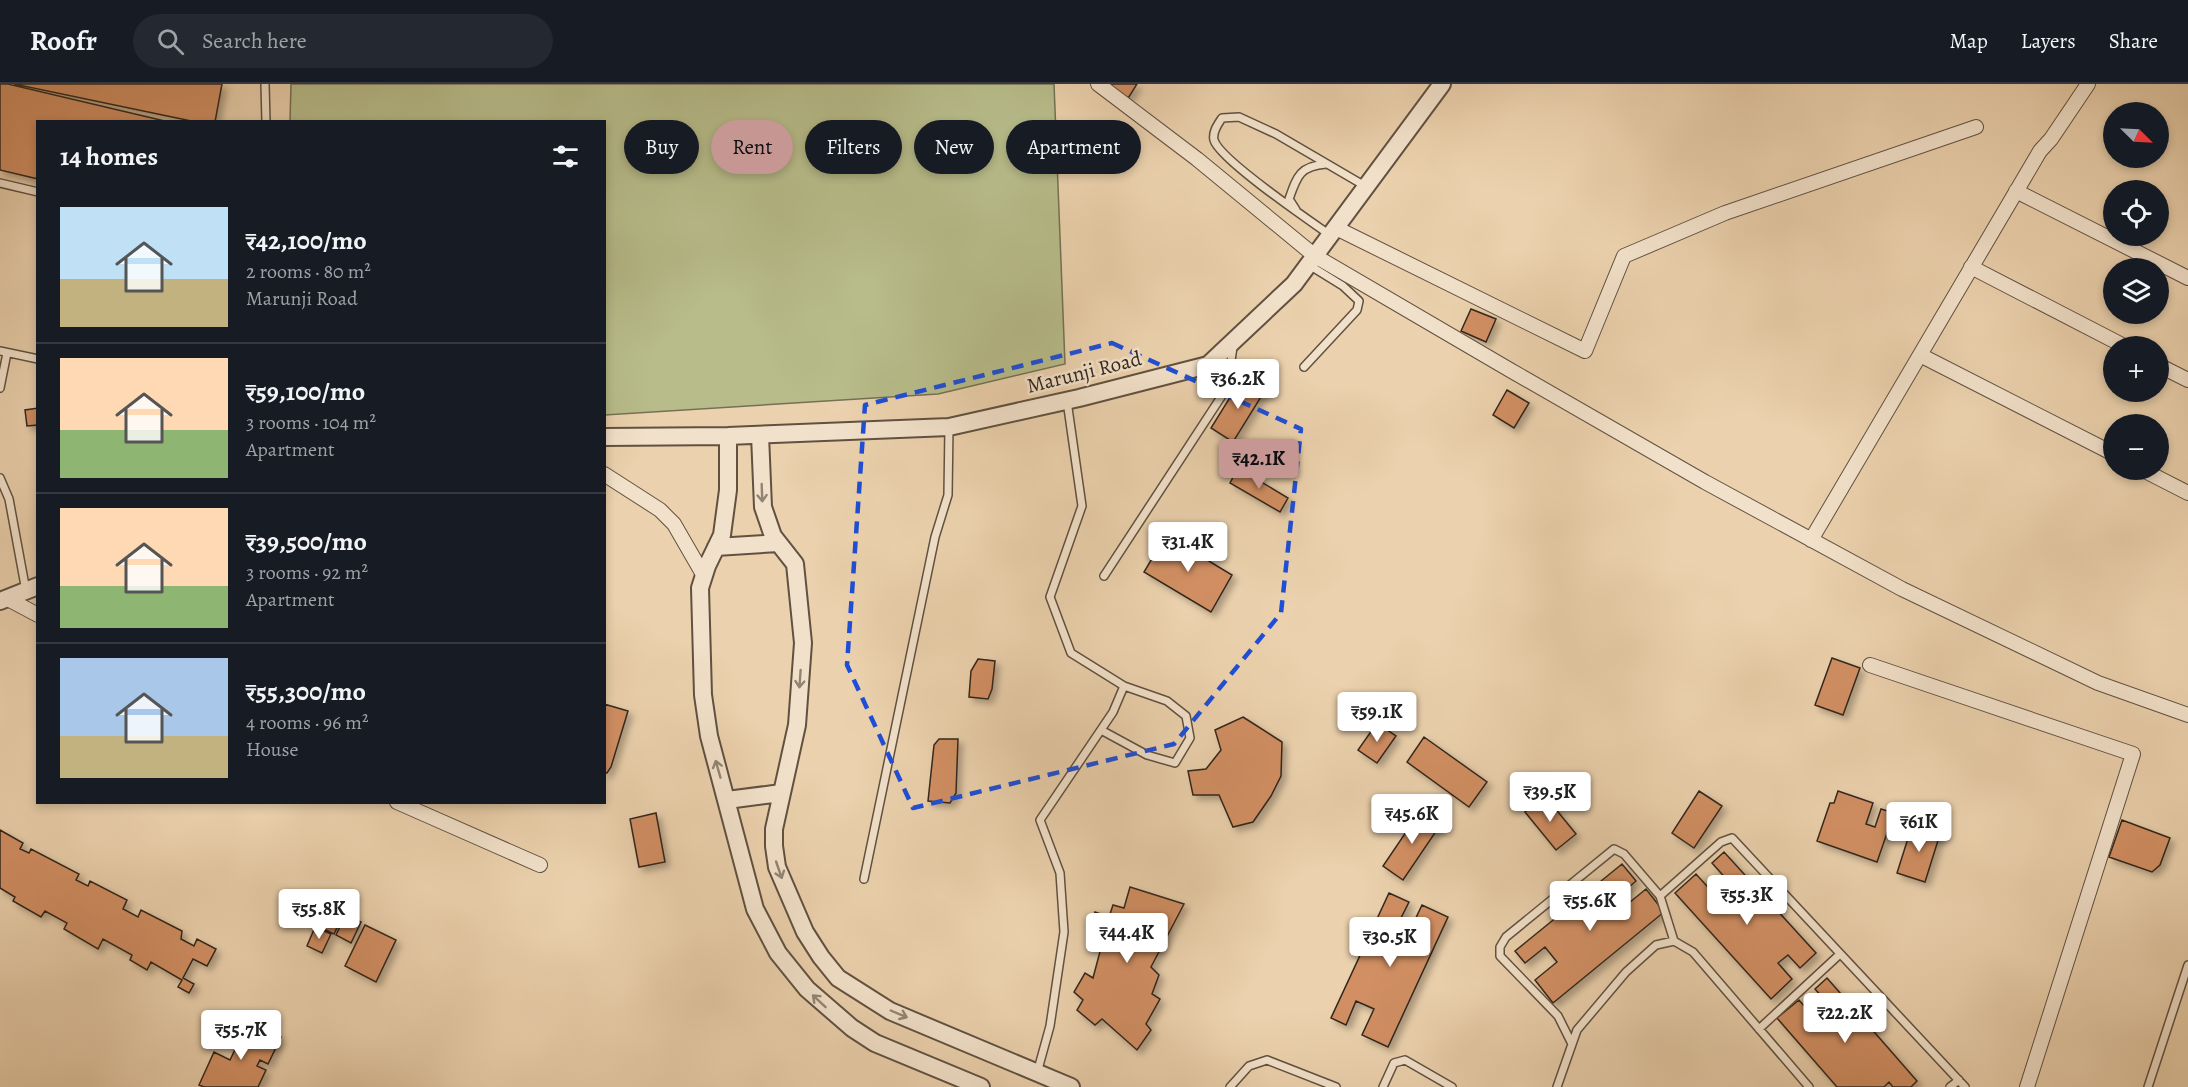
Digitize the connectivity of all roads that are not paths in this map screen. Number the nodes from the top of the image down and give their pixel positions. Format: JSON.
{"nodes":[{"id":1,"x":265,"y":84,"type":"edge"},
{"id":2,"x":1098,"y":84,"type":"edge"},
{"id":3,"x":1442,"y":84,"type":"edge"},
{"id":4,"x":2088,"y":84,"type":"edge"},
{"id":5,"x":266,"y":120,"type":"edge"},
{"id":6,"x":1976,"y":127,"type":"dead end"},
{"id":7,"x":1328,"y":164,"type":"junction"},
{"id":8,"x":0,"y":183,"type":"edge"},
{"id":9,"x":1366,"y":187,"type":"junction"},
{"id":10,"x":2016,"y":190,"type":"junction"},
{"id":11,"x":36,"y":192,"type":"edge"},
{"id":12,"x":1297,"y":212,"type":"junction"},
{"id":13,"x":1333,"y":232,"type":"junction"},
{"id":14,"x":1312,"y":260,"type":"junction"},
{"id":15,"x":1971,"y":267,"type":"junction"},
{"id":16,"x":2188,"y":279,"type":"edge"},
{"id":17,"x":2105,"y":336,"type":"edge"},
{"id":18,"x":1233,"y":342,"type":"junction"},
{"id":19,"x":4,"y":352,"type":"edge"},
{"id":20,"x":1920,"y":355,"type":"junction"},
{"id":21,"x":36,"y":359,"type":"edge"},
{"id":22,"x":1304,"y":367,"type":"dead end"},
{"id":23,"x":2169,"y":370,"type":"edge"},
{"id":24,"x":2188,"y":380,"type":"edge"},
{"id":25,"x":0,"y":388,"type":"edge"},
{"id":26,"x":1067,"y":400,"type":"junction"},
{"id":27,"x":949,"y":427,"type":"junction"},
{"id":28,"x":760,"y":435,"type":"junction"},
{"id":29,"x":728,"y":436,"type":"junction"},
{"id":30,"x":606,"y":437,"type":"edge"},
{"id":31,"x":2103,"y":448,"type":"edge"},
{"id":32,"x":606,"y":475,"type":"edge"},
{"id":33,"x":0,"y":478,"type":"edge"},
{"id":34,"x":2163,"y":480,"type":"edge"},
{"id":35,"x":2188,"y":493,"type":"edge"},
{"id":36,"x":1811,"y":540,"type":"junction"},
{"id":37,"x":778,"y":543,"type":"junction"},
{"id":38,"x":716,"y":547,"type":"junction"},
{"id":39,"x":704,"y":576,"type":"junction"},
{"id":40,"x":1104,"y":576,"type":"dead end"},
{"id":41,"x":32,"y":588,"type":"edge"},
{"id":42,"x":3,"y":599,"type":"edge"},
{"id":43,"x":36,"y":614,"type":"edge"},
{"id":44,"x":1870,"y":665,"type":"dead end"},
{"id":45,"x":1124,"y":686,"type":"junction"},
{"id":46,"x":2188,"y":715,"type":"edge"},
{"id":47,"x":1101,"y":730,"type":"junction"},
{"id":48,"x":781,"y":793,"type":"junction"},
{"id":49,"x":727,"y":800,"type":"junction"},
{"id":50,"x":403,"y":804,"type":"edge"},
{"id":51,"x":540,"y":865,"type":"dead end"},
{"id":52,"x":864,"y":879,"type":"dead end"},
{"id":53,"x":1660,"y":896,"type":"junction"},
{"id":54,"x":1674,"y":941,"type":"junction"},
{"id":55,"x":1840,"y":954,"type":"junction"},
{"id":56,"x":2188,"y":965,"type":"edge"},
{"id":57,"x":2180,"y":989,"type":"junction"},
{"id":58,"x":2188,"y":992,"type":"edge"},
{"id":59,"x":1759,"y":1029,"type":"junction"},
{"id":60,"x":1572,"y":1044,"type":"junction"},
{"id":61,"x":1037,"y":1073,"type":"junction"},
{"id":62,"x":1959,"y":1080,"type":"junction"},
{"id":63,"x":981,"y":1087,"type":"edge"},
{"id":64,"x":1071,"y":1087,"type":"edge"},
{"id":65,"x":1230,"y":1087,"type":"edge"},
{"id":66,"x":1336,"y":1087,"type":"edge"},
{"id":67,"x":1383,"y":1087,"type":"edge"},
{"id":68,"x":1452,"y":1087,"type":"edge"},
{"id":69,"x":1557,"y":1087,"type":"edge"},
{"id":70,"x":1809,"y":1087,"type":"edge"},
{"id":71,"x":1950,"y":1087,"type":"edge"},
{"id":72,"x":1965,"y":1087,"type":"edge"},
{"id":73,"x":2027,"y":1087,"type":"edge"},
{"id":74,"x":2148,"y":1087,"type":"edge"}],
"edges":[{"from":1,"to":5,"type":"lane"},
{"from":2,"to":14,"type":"street"},
{"from":3,"to":9,"type":"street","name":"Marunji Road"},
{"from":4,"to":10,"type":"street"},
{"from":6,"to":13,"type":"street"},
{"from":7,"to":9,"type":"lane"},
{"from":7,"to":12,"type":"lane"},
{"from":7,"to":12,"type":"lane"},
{"from":8,"to":11,"type":"lane"},
{"from":9,"to":13,"type":"street","name":"Marunji Road"},
{"from":10,"to":15,"type":"street"},
{"from":10,"to":16,"type":"street"},
{"from":12,"to":13,"type":"lane"},
{"from":13,"to":14,"type":"street","name":"Marunji Road"},
{"from":14,"to":18,"type":"street","name":"Marunji Road"},
{"from":14,"to":22,"type":"lane"},
{"from":14,"to":36,"type":"street"},
{"from":15,"to":17,"type":"street"},
{"from":15,"to":20,"type":"street"},
{"from":18,"to":26,"type":"street","name":"Marunji Road"},
{"from":18,"to":40,"type":"lane"},
{"from":19,"to":21,"type":"lane"},
{"from":19,"to":25,"type":"lane"},
{"from":20,"to":31,"type":"street"},
{"from":20,"to":36,"type":"street"},
{"from":23,"to":24,"type":"street"},
{"from":26,"to":27,"type":"street","name":"Marunji Road"},
{"from":26,"to":45,"type":"lane"},
{"from":27,"to":28,"type":"street","name":"Marunji Road"},
{"from":27,"to":52,"type":"lane"},
{"from":28,"to":29,"type":"street","name":"Marunji Road"},
{"from":28,"to":37,"type":"street","one_way":true},
{"from":29,"to":30,"type":"street","name":"Marunji Road"},
{"from":29,"to":38,"type":"street"},
{"from":32,"to":39,"type":"street"},
{"from":33,"to":41,"type":"lane"},
{"from":34,"to":35,"type":"street"},
{"from":36,"to":46,"type":"street"},
{"from":37,"to":38,"type":"street"},
{"from":37,"to":48,"type":"street","one_way":true},
{"from":38,"to":39,"type":"street"},
{"from":49,"to":39,"type":"street","one_way":true},
{"from":41,"to":42,"type":"street"},
{"from":42,"to":43,"type":"street"},
{"from":44,"to":73,"type":"street"},
{"from":45,"to":47,"type":"lane"},
{"from":45,"to":47,"type":"lane"},
{"from":47,"to":61,"type":"lane"},
{"from":48,"to":49,"type":"street"},
{"from":48,"to":61,"type":"street","one_way":true},
{"from":63,"to":49,"type":"street","one_way":true},
{"from":50,"to":51,"type":"street"},
{"from":53,"to":54,"type":"lane"},
{"from":53,"to":55,"type":"lane"},
{"from":53,"to":60,"type":"lane"},
{"from":54,"to":59,"type":"lane"},
{"from":54,"to":60,"type":"lane"},
{"from":55,"to":59,"type":"lane"},
{"from":55,"to":62,"type":"lane"},
{"from":56,"to":57,"type":"lane"},
{"from":57,"to":58,"type":"lane"},
{"from":57,"to":74,"type":"lane"},
{"from":59,"to":70,"type":"lane"},
{"from":60,"to":69,"type":"lane"},
{"from":61,"to":64,"type":"street"},
{"from":62,"to":71,"type":"lane"},
{"from":62,"to":72,"type":"lane"},
{"from":65,"to":66,"type":"lane"},
{"from":67,"to":68,"type":"lane"}]}
